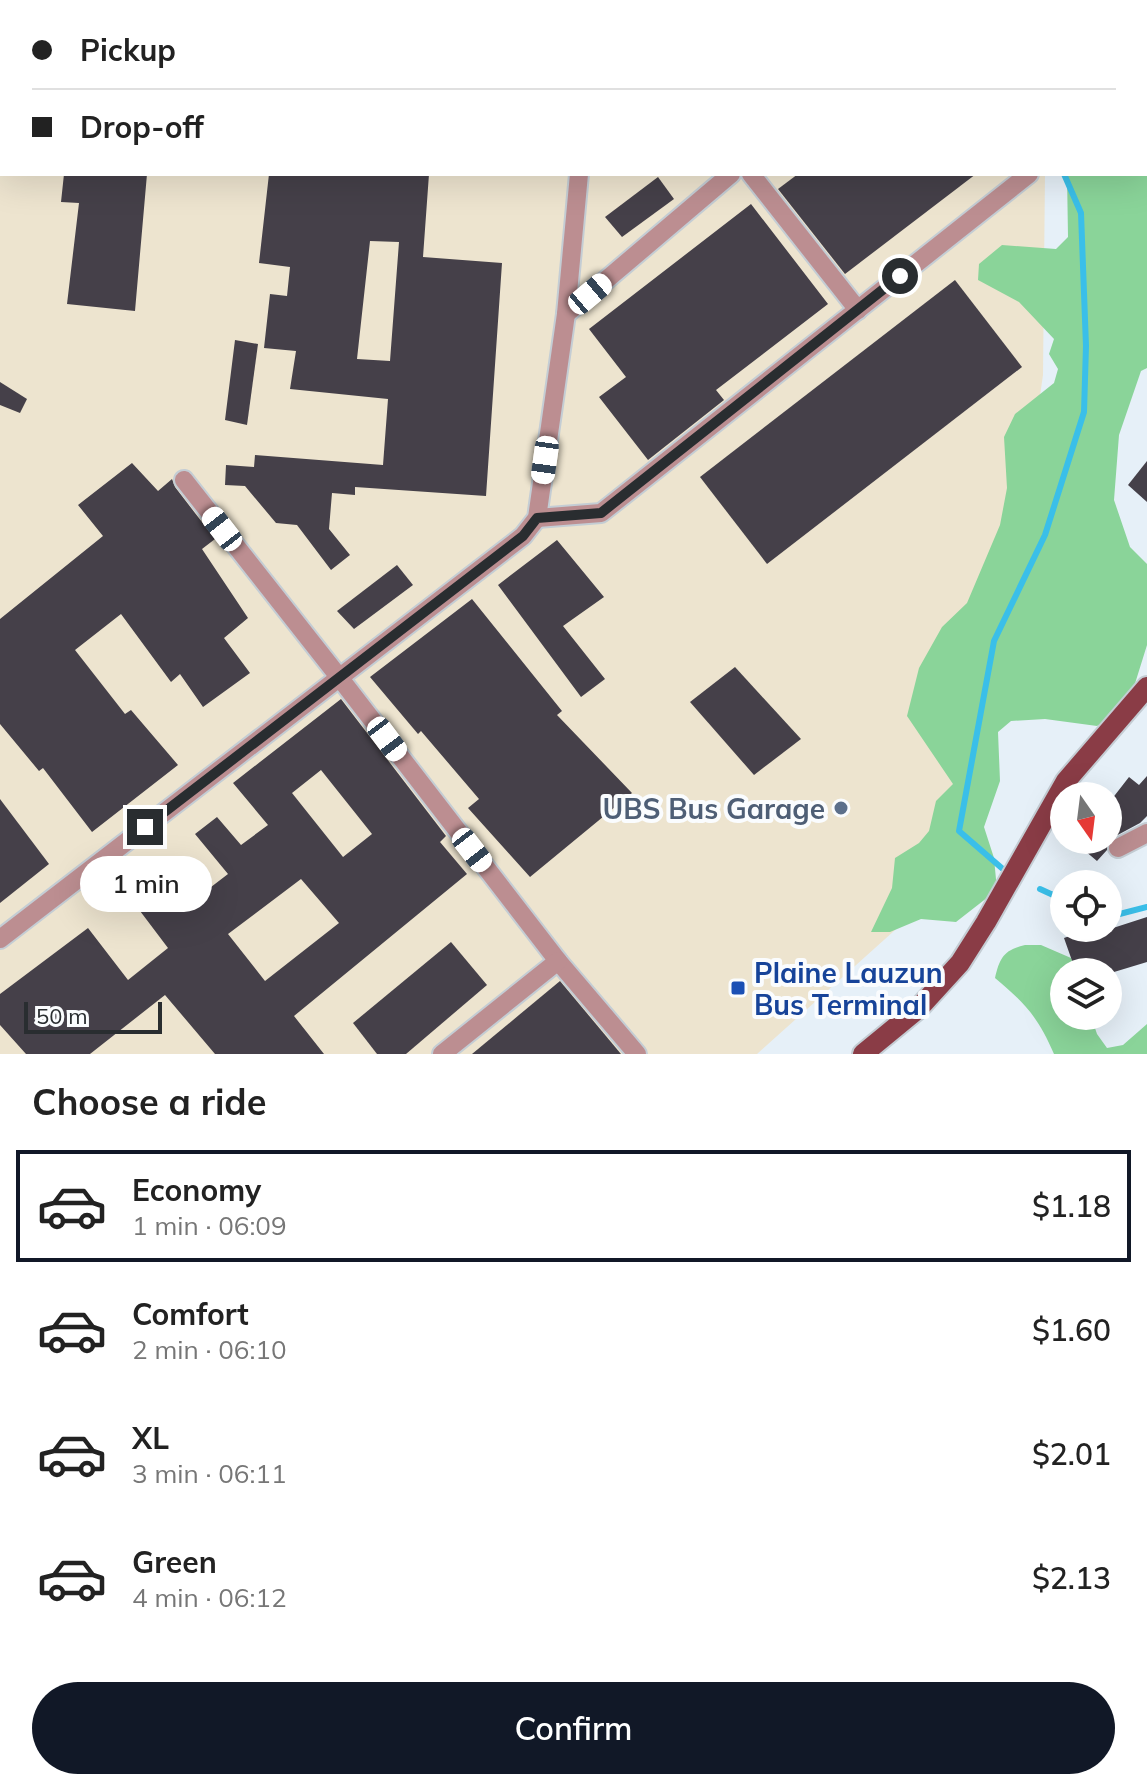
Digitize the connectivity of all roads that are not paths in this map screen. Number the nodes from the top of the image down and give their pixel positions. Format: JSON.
{"nodes":[{"id":1,"x":579,"y":176,"type":"edge"},
{"id":2,"x":729,"y":176,"type":"edge"},
{"id":3,"x":753,"y":176,"type":"edge"},
{"id":4,"x":1026,"y":176,"type":"edge"},
{"id":5,"x":858,"y":310,"type":"junction"},
{"id":6,"x":566,"y":314,"type":"junction"},
{"id":7,"x":184,"y":480,"type":"dead end"},
{"id":8,"x":537,"y":518,"type":"junction"},
{"id":9,"x":339,"y":677,"type":"junction"},
{"id":10,"x":1147,"y":687,"type":"edge"},
{"id":11,"x":1147,"y":833,"type":"edge"},
{"id":12,"x":1122,"y":846,"type":"edge"},
{"id":13,"x":0,"y":939,"type":"edge"},
{"id":14,"x":558,"y":961,"type":"junction"},
{"id":15,"x":442,"y":1054,"type":"edge"},
{"id":16,"x":637,"y":1054,"type":"edge"},
{"id":17,"x":863,"y":1054,"type":"edge"}],
"edges":[{"from":1,"to":6,"type":"street"},
{"from":2,"to":6,"type":"street"},
{"from":3,"to":5,"type":"street"},
{"from":4,"to":5,"type":"street"},
{"from":5,"to":8,"type":"street"},
{"from":6,"to":8,"type":"street"},
{"from":7,"to":9,"type":"street"},
{"from":8,"to":9,"type":"street"},
{"from":9,"to":13,"type":"street"},
{"from":9,"to":14,"type":"street"},
{"from":10,"to":17,"type":"main road"},
{"from":11,"to":12,"type":"street"},
{"from":14,"to":15,"type":"street"},
{"from":14,"to":16,"type":"street"}]}
